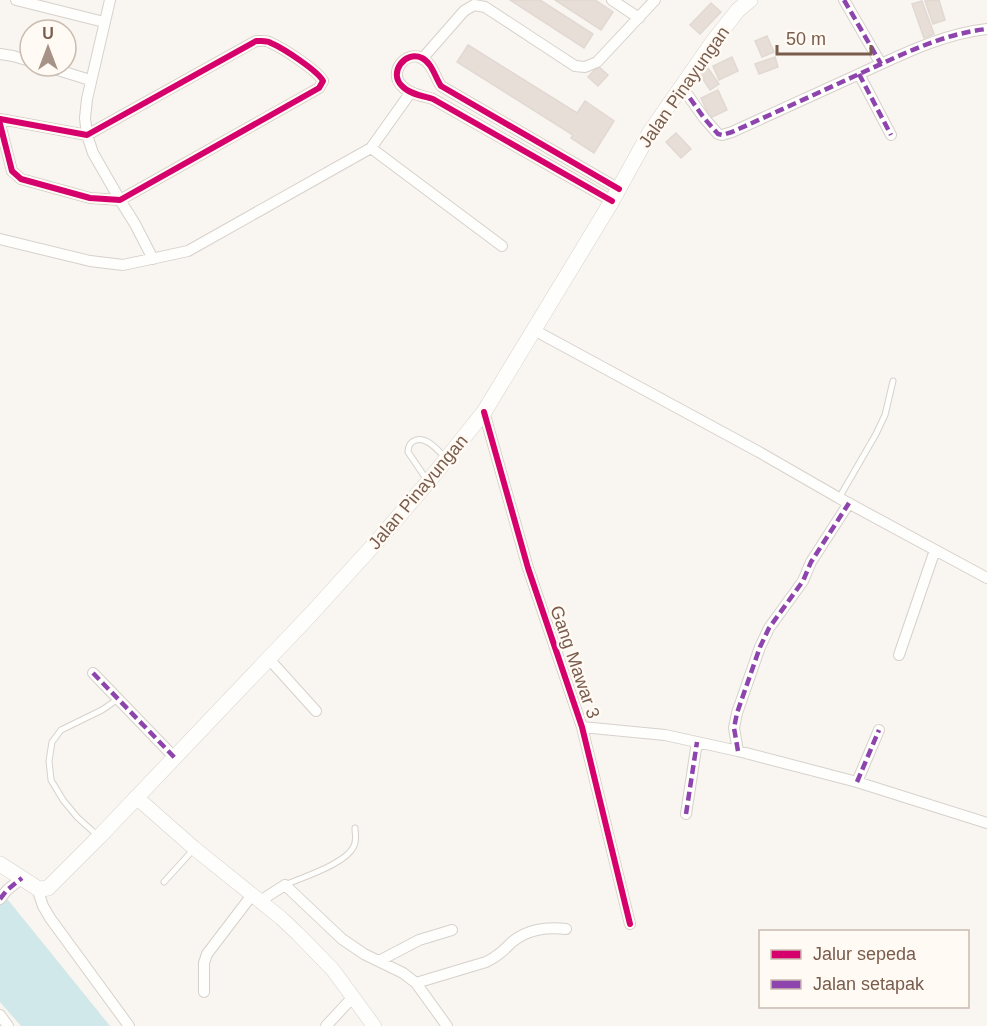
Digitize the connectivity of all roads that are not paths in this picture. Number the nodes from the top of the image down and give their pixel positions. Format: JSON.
{"nodes":[{"id":1,"x":16,"y":0,"type":"edge"},
{"id":2,"x":110,"y":0,"type":"edge"},
{"id":3,"x":612,"y":0,"type":"edge"},
{"id":4,"x":655,"y":0,"type":"edge"},
{"id":5,"x":750,"y":0,"type":"edge"},
{"id":6,"x":844,"y":0,"type":"edge"},
{"id":7,"x":639,"y":18,"type":"junction"},
{"id":8,"x":104,"y":22,"type":"junction"},
{"id":9,"x":987,"y":29,"type":"edge"},
{"id":10,"x":0,"y":54,"type":"edge"},
{"id":11,"x":18,"y":57,"type":"edge"},
{"id":12,"x":422,"y":58,"type":"junction"},
{"id":13,"x":881,"y":64,"type":"junction"},
{"id":14,"x":859,"y":74,"type":"junction"},
{"id":15,"x":78,"y":76,"type":"edge"},
{"id":16,"x":90,"y":80,"type":"junction"},
{"id":17,"x":682,"y":87,"type":"junction"},
{"id":18,"x":449,"y":91,"type":"junction"},
{"id":19,"x":411,"y":92,"type":"junction"},
{"id":20,"x":441,"y":104,"type":"junction"},
{"id":21,"x":0,"y":119,"type":"edge"},
{"id":22,"x":0,"y":124,"type":"edge"},
{"id":23,"x":87,"y":135,"type":"junction"},
{"id":24,"x":891,"y":135,"type":"dead end"},
{"id":25,"x":371,"y":148,"type":"junction"},
{"id":26,"x":616,"y":195,"type":"junction"},
{"id":27,"x":120,"y":200,"type":"junction"},
{"id":28,"x":0,"y":239,"type":"edge"},
{"id":29,"x":502,"y":246,"type":"dead end"},
{"id":30,"x":153,"y":259,"type":"junction"},
{"id":31,"x":534,"y":330,"type":"junction"},
{"id":32,"x":893,"y":381,"type":"dead end"},
{"id":33,"x":484,"y":412,"type":"junction"},
{"id":34,"x":447,"y":458,"type":"junction"},
{"id":35,"x":428,"y":482,"type":"junction"},
{"id":36,"x":844,"y":501,"type":"junction"},
{"id":37,"x":935,"y":550,"type":"junction"},
{"id":38,"x":987,"y":578,"type":"edge"},
{"id":39,"x":899,"y":655,"type":"dead end"},
{"id":40,"x":269,"y":659,"type":"junction"},
{"id":41,"x":93,"y":673,"type":"dead end"},
{"id":42,"x":118,"y":699,"type":"junction"},
{"id":43,"x":316,"y":711,"type":"dead end"},
{"id":44,"x":582,"y":727,"type":"junction"},
{"id":45,"x":879,"y":730,"type":"dead end"},
{"id":46,"x":697,"y":742,"type":"junction"},
{"id":47,"x":738,"y":751,"type":"junction"},
{"id":48,"x":175,"y":758,"type":"junction"},
{"id":49,"x":857,"y":782,"type":"junction"},
{"id":50,"x":136,"y":797,"type":"junction"},
{"id":51,"x":686,"y":814,"type":"dead end"},
{"id":52,"x":987,"y":824,"type":"edge"},
{"id":53,"x":355,"y":828,"type":"dead end"},
{"id":54,"x":99,"y":837,"type":"junction"},
{"id":55,"x":194,"y":848,"type":"junction"},
{"id":56,"x":0,"y":864,"type":"edge"},
{"id":57,"x":22,"y":878,"type":"junction"},
{"id":58,"x":164,"y":882,"type":"dead end"},
{"id":59,"x":285,"y":885,"type":"junction"},
{"id":60,"x":39,"y":889,"type":"junction"},
{"id":61,"x":4,"y":894,"type":"edge"},
{"id":62,"x":256,"y":898,"type":"junction"},
{"id":63,"x":630,"y":924,"type":"dead end"},
{"id":64,"x":566,"y":929,"type":"dead end"},
{"id":65,"x":452,"y":930,"type":"dead end"},
{"id":66,"x":379,"y":961,"type":"junction"},
{"id":67,"x":416,"y":983,"type":"junction"},
{"id":68,"x":204,"y":992,"type":"dead end"},
{"id":69,"x":353,"y":997,"type":"junction"},
{"id":70,"x":0,"y":1015,"type":"edge"},
{"id":71,"x":8,"y":1026,"type":"edge"},
{"id":72,"x":129,"y":1026,"type":"edge"},
{"id":73,"x":326,"y":1026,"type":"edge"},
{"id":74,"x":374,"y":1026,"type":"edge"},
{"id":75,"x":447,"y":1026,"type":"edge"}],
"edges":[{"from":1,"to":8,"type":"street"},
{"from":2,"to":8,"type":"street"},
{"from":3,"to":7,"type":"street"},
{"from":4,"to":7,"type":"street"},
{"from":5,"to":17,"type":"main road","name":"Jalan Pinayungan"},
{"from":6,"to":13,"type":"street"},
{"from":7,"to":12,"type":"street"},
{"from":8,"to":16,"type":"street"},
{"from":9,"to":13,"type":"street"},
{"from":10,"to":11,"type":"street"},
{"from":12,"to":18,"type":"street"},
{"from":12,"to":19,"type":"street"},
{"from":13,"to":14,"type":"street"},
{"from":14,"to":17,"type":"street"},
{"from":14,"to":24,"type":"street"},
{"from":15,"to":16,"type":"street"},
{"from":16,"to":23,"type":"street"},
{"from":17,"to":26,"type":"main road","name":"Jalan Pinayungan"},
{"from":18,"to":20,"type":"street"},
{"from":18,"to":26,"type":"street"},
{"from":19,"to":20,"type":"street"},
{"from":19,"to":25,"type":"street"},
{"from":20,"to":26,"type":"street"},
{"from":21,"to":23,"type":"street"},
{"from":22,"to":27,"type":"street"},
{"from":23,"to":27,"type":"street"},
{"from":23,"to":27,"type":"street"},
{"from":25,"to":29,"type":"street"},
{"from":25,"to":30,"type":"street"},
{"from":26,"to":31,"type":"main road","name":"Jalan Pinayungan"},
{"from":27,"to":30,"type":"street"},
{"from":28,"to":30,"type":"street"},
{"from":31,"to":33,"type":"main road","name":"Jalan Pinayungan"},
{"from":31,"to":36,"type":"street"},
{"from":32,"to":36,"type":"lane"},
{"from":33,"to":34,"type":"main road","name":"Jalan Pinayungan"},
{"from":33,"to":44,"type":"street","name":"Gang Mawar 3"},
{"from":34,"to":35,"type":"main road","name":"Jalan Pinayungan"},
{"from":34,"to":35,"type":"lane"},
{"from":35,"to":40,"type":"main road","name":"Jalan Pinayungan"},
{"from":36,"to":37,"type":"street"},
{"from":36,"to":47,"type":"street"},
{"from":37,"to":38,"type":"street"},
{"from":37,"to":39,"type":"street"},
{"from":40,"to":43,"type":"street"},
{"from":40,"to":48,"type":"main road","name":"Jalan Pinayungan"},
{"from":41,"to":42,"type":"street"},
{"from":42,"to":48,"type":"street"},
{"from":42,"to":54,"type":"lane"},
{"from":44,"to":46,"type":"street"},
{"from":44,"to":63,"type":"street","name":"Gang Mawar 3"},
{"from":45,"to":49,"type":"street"},
{"from":46,"to":47,"type":"street"},
{"from":46,"to":51,"type":"street"},
{"from":47,"to":49,"type":"street"},
{"from":48,"to":50,"type":"main road","name":"Jalan Pinayungan"},
{"from":49,"to":52,"type":"street"},
{"from":50,"to":54,"type":"main road","name":"Jalan Pinayungan"},
{"from":50,"to":55,"type":"street"},
{"from":53,"to":59,"type":"lane"},
{"from":54,"to":60,"type":"main road","name":"Jalan Pinayungan"},
{"from":55,"to":58,"type":"lane"},
{"from":55,"to":62,"type":"street"},
{"from":56,"to":57,"type":"main road"},
{"from":57,"to":60,"type":"main road"},
{"from":57,"to":61,"type":"street"},
{"from":59,"to":62,"type":"street"},
{"from":59,"to":66,"type":"street"},
{"from":60,"to":72,"type":"street"},
{"from":62,"to":68,"type":"street"},
{"from":62,"to":69,"type":"street"},
{"from":64,"to":67,"type":"street"},
{"from":65,"to":66,"type":"street"},
{"from":66,"to":67,"type":"street"},
{"from":67,"to":75,"type":"street"},
{"from":69,"to":73,"type":"street"},
{"from":69,"to":74,"type":"street"},
{"from":70,"to":71,"type":"street"}]}
